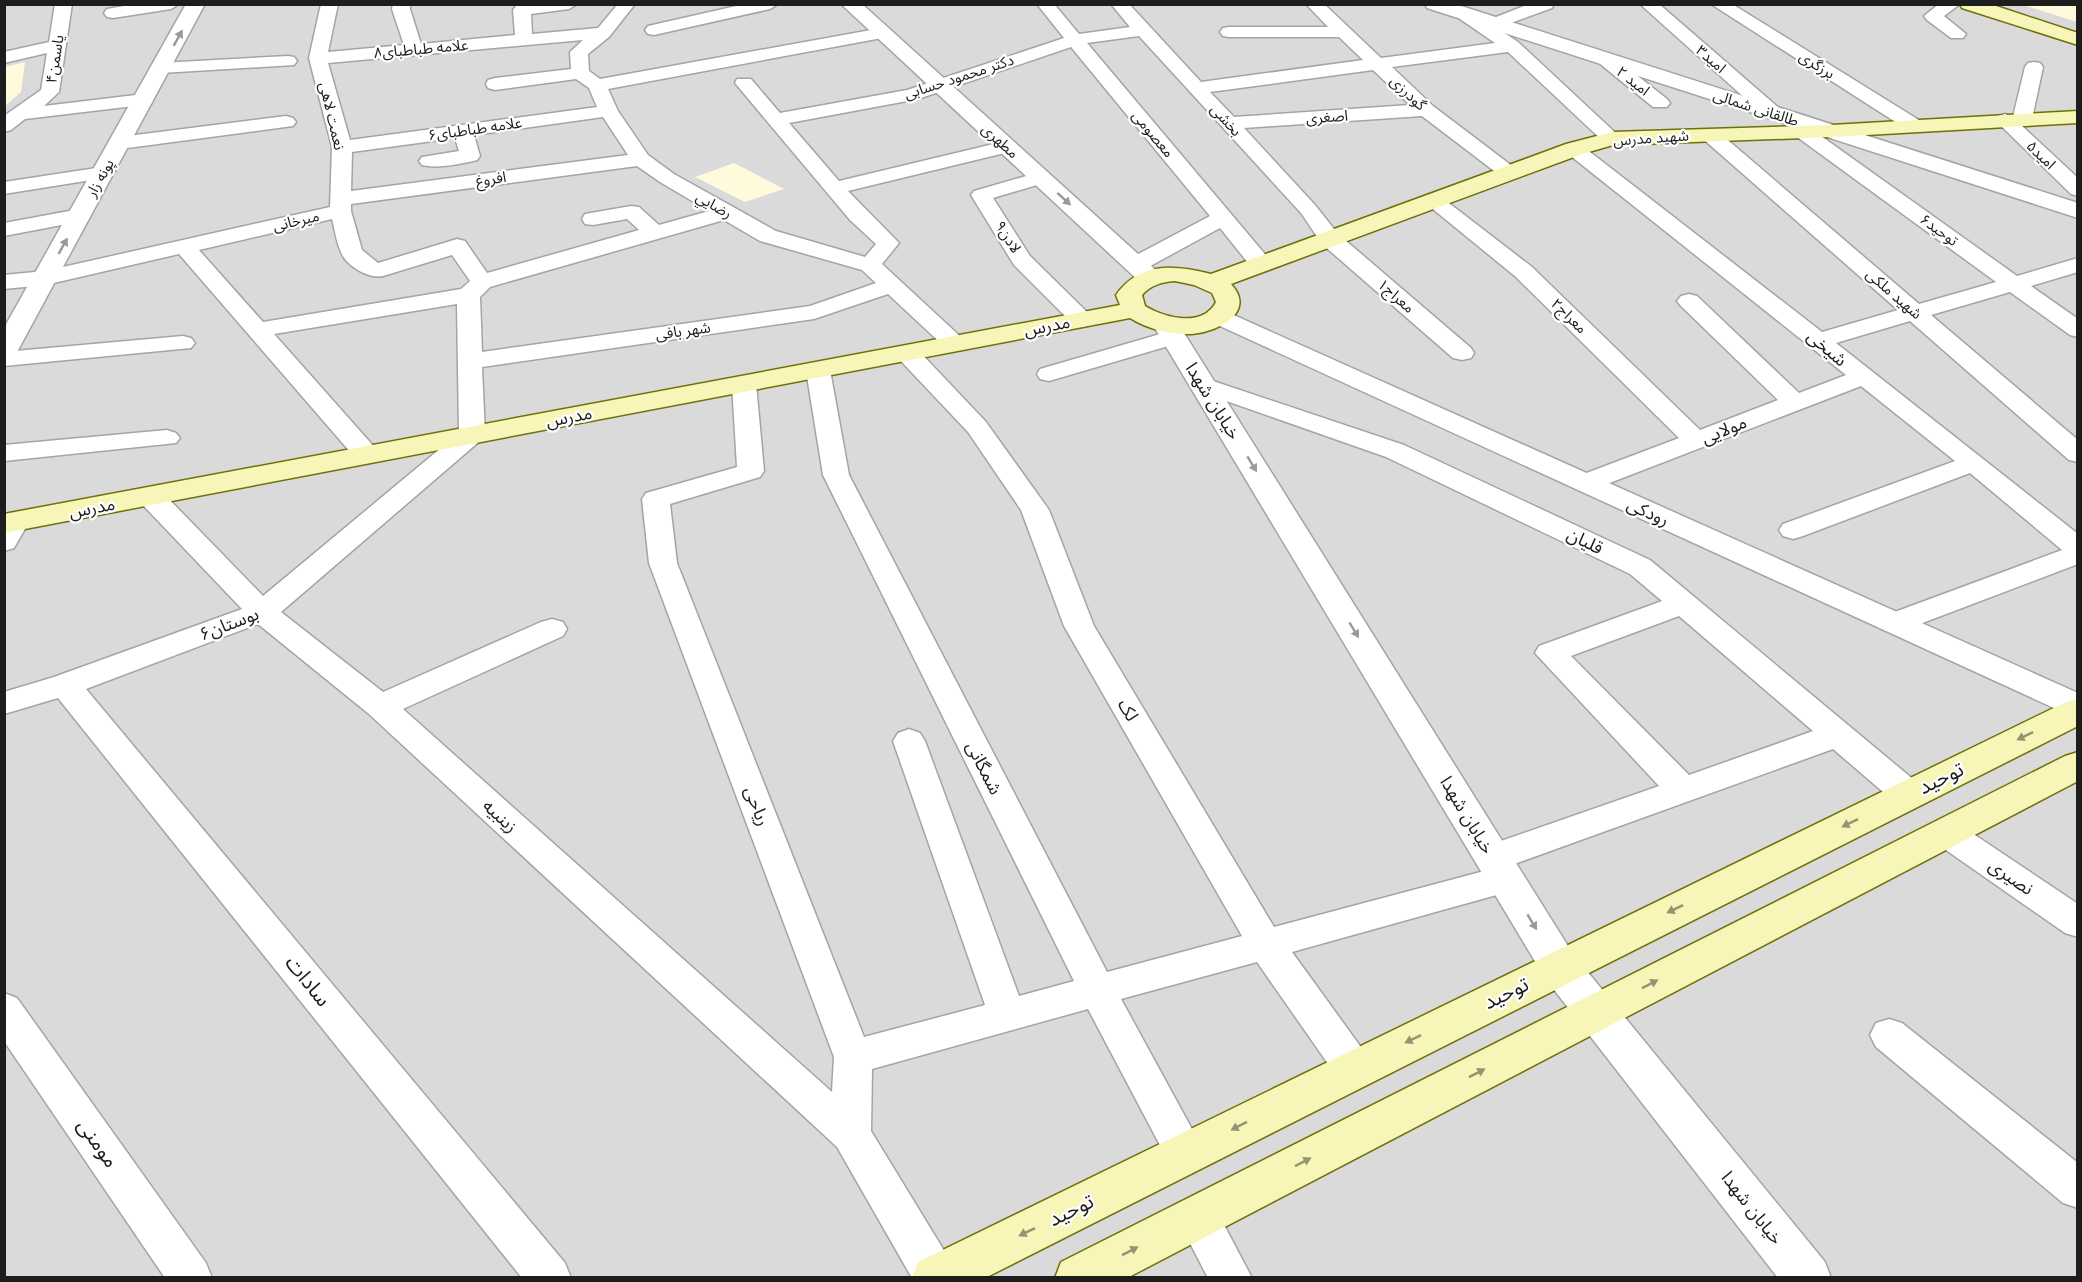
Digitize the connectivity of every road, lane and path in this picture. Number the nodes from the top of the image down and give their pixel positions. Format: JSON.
{"nodes":[{"id":1,"x":64,"y":4,"type":"edge"},
{"id":2,"x":171,"y":4,"type":"edge"},
{"id":3,"x":196,"y":4,"type":"edge"},
{"id":4,"x":330,"y":4,"type":"edge"},
{"id":5,"x":402,"y":4,"type":"edge"},
{"id":6,"x":569,"y":4,"type":"edge"},
{"id":7,"x":627,"y":4,"type":"edge"},
{"id":8,"x":770,"y":4,"type":"edge"},
{"id":9,"x":1119,"y":4,"type":"edge"},
{"id":10,"x":1314,"y":4,"type":"edge"},
{"id":11,"x":1546,"y":4,"type":"edge"},
{"id":12,"x":1648,"y":4,"type":"edge"},
{"id":13,"x":1719,"y":4,"type":"edge"},
{"id":14,"x":1953,"y":4,"type":"edge"},
{"id":15,"x":1969,"y":4,"type":"edge"},
{"id":16,"x":1998,"y":4,"type":"edge"},
{"id":17,"x":1049,"y":5,"type":"edge"},
{"id":18,"x":1450,"y":9,"type":"edge"},
{"id":19,"x":113,"y":13,"type":"dead end"},
{"id":20,"x":852,"y":15,"type":"edge"},
{"id":21,"x":1493,"y":24,"type":"junction"},
{"id":22,"x":654,"y":30,"type":"dead end"},
{"id":23,"x":1143,"y":30,"type":"junction"},
{"id":24,"x":2078,"y":30,"type":"edge"},
{"id":25,"x":1229,"y":32,"type":"dead end"},
{"id":26,"x":1343,"y":32,"type":"junction"},
{"id":27,"x":603,"y":33,"type":"junction"},
{"id":28,"x":1957,"y":34,"type":"dead end"},
{"id":29,"x":2078,"y":39,"type":"edge"},
{"id":30,"x":524,"y":40,"type":"junction"},
{"id":31,"x":1075,"y":40,"type":"junction"},
{"id":32,"x":879,"y":44,"type":"junction"},
{"id":33,"x":58,"y":45,"type":"junction"},
{"id":34,"x":1512,"y":46,"type":"junction"},
{"id":35,"x":414,"y":50,"type":"junction"},
{"id":36,"x":4,"y":58,"type":"edge"},
{"id":37,"x":318,"y":58,"type":"junction"},
{"id":38,"x":1605,"y":59,"type":"junction"},
{"id":39,"x":288,"y":61,"type":"dead end"},
{"id":40,"x":1376,"y":63,"type":"junction"},
{"id":41,"x":2034,"y":67,"type":"dead end"},
{"id":42,"x":161,"y":68,"type":"junction"},
{"id":43,"x":588,"y":79,"type":"junction"},
{"id":44,"x":744,"y":83,"type":"dead end"},
{"id":45,"x":495,"y":84,"type":"dead end"},
{"id":46,"x":937,"y":84,"type":"junction"},
{"id":47,"x":1197,"y":88,"type":"junction"},
{"id":48,"x":144,"y":99,"type":"junction"},
{"id":49,"x":1660,"y":103,"type":"dead end"},
{"id":50,"x":1425,"y":110,"type":"junction"},
{"id":51,"x":608,"y":111,"type":"junction"},
{"id":52,"x":1773,"y":113,"type":"junction"},
{"id":53,"x":21,"y":114,"type":"junction"},
{"id":54,"x":2078,"y":117,"type":"edge"},
{"id":55,"x":2013,"y":119,"type":"junction"},
{"id":56,"x":775,"y":120,"type":"junction"},
{"id":57,"x":286,"y":122,"type":"dead end"},
{"id":58,"x":1229,"y":123,"type":"junction"},
{"id":59,"x":4,"y":126,"type":"edge"},
{"id":60,"x":1915,"y":126,"type":"junction"},
{"id":61,"x":1800,"y":130,"type":"junction"},
{"id":62,"x":463,"y":131,"type":"junction"},
{"id":63,"x":1831,"y":131,"type":"junction"},
{"id":64,"x":1709,"y":134,"type":"junction"},
{"id":65,"x":1612,"y":139,"type":"junction"},
{"id":66,"x":120,"y":143,"type":"junction"},
{"id":67,"x":342,"y":147,"type":"junction"},
{"id":68,"x":1006,"y":147,"type":"junction"},
{"id":69,"x":1574,"y":149,"type":"junction"},
{"id":70,"x":641,"y":159,"type":"junction"},
{"id":71,"x":429,"y":161,"type":"dead end"},
{"id":72,"x":103,"y":173,"type":"junction"},
{"id":73,"x":1509,"y":173,"type":"junction"},
{"id":74,"x":1040,"y":178,"type":"junction"},
{"id":75,"x":4,"y":188,"type":"edge"},
{"id":76,"x":834,"y":188,"type":"junction"},
{"id":77,"x":2078,"y":190,"type":"edge"},
{"id":78,"x":1434,"y":201,"type":"junction"},
{"id":79,"x":340,"y":205,"type":"junction"},
{"id":80,"x":2078,"y":211,"type":"edge"},
{"id":81,"x":727,"y":212,"type":"junction"},
{"id":82,"x":80,"y":215,"type":"junction"},
{"id":83,"x":1222,"y":218,"type":"junction"},
{"id":84,"x":592,"y":219,"type":"dead end"},
{"id":85,"x":4,"y":230,"type":"edge"},
{"id":86,"x":655,"y":233,"type":"junction"},
{"id":87,"x":1330,"y":239,"type":"junction"},
{"id":88,"x":186,"y":248,"type":"junction"},
{"id":89,"x":1261,"y":264,"type":"junction"},
{"id":90,"x":2078,"y":265,"type":"edge"},
{"id":91,"x":870,"y":266,"type":"junction"},
{"id":92,"x":1143,"y":271,"type":"junction"},
{"id":93,"x":45,"y":279,"type":"junction"},
{"id":94,"x":4,"y":282,"type":"edge"},
{"id":95,"x":1212,"y":282,"type":"junction"},
{"id":96,"x":2013,"y":284,"type":"junction"},
{"id":97,"x":892,"y":285,"type":"junction"},
{"id":98,"x":475,"y":288,"type":"junction"},
{"id":99,"x":1689,"y":301,"type":"dead end"},
{"id":100,"x":1134,"y":310,"type":"junction"},
{"id":101,"x":1916,"y":312,"type":"junction"},
{"id":102,"x":1218,"y":316,"type":"junction"},
{"id":103,"x":1083,"y":320,"type":"junction"},
{"id":104,"x":257,"y":330,"type":"junction"},
{"id":105,"x":2078,"y":330,"type":"edge"},
{"id":106,"x":10,"y":331,"type":"edge"},
{"id":107,"x":1170,"y":331,"type":"junction"},
{"id":108,"x":1819,"y":340,"type":"junction"},
{"id":109,"x":183,"y":343,"type":"dead end"},
{"id":110,"x":956,"y":344,"type":"junction"},
{"id":111,"x":4,"y":352,"type":"edge"},
{"id":112,"x":907,"y":353,"type":"junction"},
{"id":113,"x":1462,"y":353,"type":"dead end"},
{"id":114,"x":4,"y":359,"type":"edge"},
{"id":115,"x":470,"y":361,"type":"junction"},
{"id":116,"x":818,"y":370,"type":"junction"},
{"id":117,"x":1049,"y":374,"type":"dead end"},
{"id":118,"x":1862,"y":377,"type":"junction"},
{"id":119,"x":744,"y":384,"type":"junction"},
{"id":120,"x":1204,"y":385,"type":"junction"},
{"id":121,"x":1794,"y":402,"type":"junction"},
{"id":122,"x":472,"y":435,"type":"junction"},
{"id":123,"x":167,"y":438,"type":"dead end"},
{"id":124,"x":1696,"y":441,"type":"junction"},
{"id":125,"x":4,"y":453,"type":"edge"},
{"id":126,"x":2078,"y":454,"type":"edge"},
{"id":127,"x":367,"y":455,"type":"junction"},
{"id":128,"x":1974,"y":463,"type":"junction"},
{"id":129,"x":1585,"y":483,"type":"junction"},
{"id":130,"x":150,"y":496,"type":"junction"},
{"id":131,"x":8,"y":530,"type":"edge"},
{"id":132,"x":1793,"y":530,"type":"dead end"},
{"id":133,"x":2078,"y":549,"type":"edge"},
{"id":134,"x":2078,"y":554,"type":"edge"},
{"id":135,"x":1683,"y":604,"type":"junction"},
{"id":136,"x":262,"y":612,"type":"junction"},
{"id":137,"x":1894,"y":623,"type":"junction"},
{"id":138,"x":552,"y":629,"type":"dead end"},
{"id":139,"x":65,"y":685,"type":"junction"},
{"id":140,"x":4,"y":703,"type":"edge"},
{"id":141,"x":380,"y":706,"type":"junction"},
{"id":142,"x":2078,"y":709,"type":"edge"},
{"id":143,"x":1837,"y":735,"type":"junction"},
{"id":144,"x":909,"y":741,"type":"dead end"},
{"id":145,"x":2078,"y":765,"type":"edge"},
{"id":146,"x":1684,"y":791,"type":"junction"},
{"id":147,"x":1908,"y":794,"type":"junction"},
{"id":148,"x":1945,"y":832,"type":"junction"},
{"id":149,"x":1500,"y":868,"type":"junction"},
{"id":150,"x":2078,"y":923,"type":"edge"},
{"id":151,"x":1266,"y":945,"type":"junction"},
{"id":152,"x":1559,"y":966,"type":"junction"},
{"id":153,"x":1097,"y":990,"type":"junction"},
{"id":154,"x":4,"y":1009,"type":"edge"},
{"id":155,"x":1596,"y":1011,"type":"junction"},
{"id":156,"x":1007,"y":1015,"type":"junction"},
{"id":157,"x":1889,"y":1035,"type":"dead end"},
{"id":158,"x":853,"y":1057,"type":"junction"},
{"id":159,"x":1354,"y":1069,"type":"junction"},
{"id":160,"x":851,"y":1134,"type":"junction"},
{"id":161,"x":1185,"y":1153,"type":"junction"},
{"id":162,"x":2078,"y":1189,"type":"edge"},
{"id":163,"x":1197,"y":1216,"type":"junction"},
{"id":164,"x":935,"y":1277,"type":"edge"},
{"id":165,"x":191,"y":1278,"type":"edge"},
{"id":166,"x":550,"y":1278,"type":"edge"},
{"id":167,"x":1077,"y":1278,"type":"edge"},
{"id":168,"x":1231,"y":1278,"type":"edge"},
{"id":169,"x":1808,"y":1278,"type":"edge"}],
"edges":[{"from":1,"to":33,"type":"street","name":"یاسمن۴"},
{"from":2,"to":19,"type":"street"},
{"from":42,"to":3,"type":"street","name":"پونه زار","one_way":true},
{"from":4,"to":37,"type":"street"},
{"from":5,"to":35,"type":"street"},
{"from":6,"to":30,"type":"street"},
{"from":7,"to":27,"type":"street"},
{"from":8,"to":22,"type":"street"},
{"from":9,"to":23,"type":"street","name":"بخشی"},
{"from":10,"to":26,"type":"street","name":"گودرزی"},
{"from":11,"to":21,"type":"street"},
{"from":12,"to":52,"type":"street","name":"امید۳"},
{"from":13,"to":60,"type":"street","name":"برزگری"},
{"from":14,"to":28,"type":"street"},
{"from":15,"to":29,"type":"main road"},
{"from":16,"to":24,"type":"main road"},
{"from":17,"to":31,"type":"street","name":"معصومی"},
{"from":18,"to":21,"type":"street","name":"طالقانی شمالی"},
{"from":18,"to":34,"type":"street"},
{"from":20,"to":32,"type":"street","name":"مطهری"},
{"from":21,"to":38,"type":"street","name":"طالقانی شمالی"},
{"from":23,"to":31,"type":"street","name":"دکتر محمود حسابی"},
{"from":23,"to":47,"type":"street","name":"بخشی"},
{"from":25,"to":26,"type":"street"},
{"from":26,"to":40,"type":"street","name":"گودرزی"},
{"from":27,"to":30,"type":"street","name":"علامه طباطبای۸"},
{"from":27,"to":43,"type":"street"},
{"from":30,"to":35,"type":"street","name":"علامه طباطبای۸"},
{"from":31,"to":46,"type":"street","name":"دکتر محمود حسابی"},
{"from":31,"to":83,"type":"street","name":"معصومی"},
{"from":32,"to":43,"type":"street"},
{"from":32,"to":46,"type":"street","name":"مطهری"},
{"from":33,"to":36,"type":"street"},
{"from":33,"to":53,"type":"street","name":"یاسمن۴"},
{"from":34,"to":40,"type":"street"},
{"from":34,"to":65,"type":"street"},
{"from":35,"to":37,"type":"street","name":"علامه طباطبای۸"},
{"from":37,"to":67,"type":"street","name":"نعمت لاهی"},
{"from":38,"to":49,"type":"street","name":"امید ۲"},
{"from":38,"to":52,"type":"street","name":"طالقانی شمالی"},
{"from":39,"to":42,"type":"street"},
{"from":40,"to":47,"type":"street"},
{"from":40,"to":50,"type":"street","name":"گودرزی"},
{"from":41,"to":55,"type":"street"},
{"from":42,"to":48,"type":"street","name":"پونه زار"},
{"from":43,"to":45,"type":"street"},
{"from":43,"to":51,"type":"street","name":"رضایي"},
{"from":44,"to":56,"type":"street"},
{"from":46,"to":56,"type":"street","name":"دکتر محمود حسابی"},
{"from":46,"to":68,"type":"street","name":"مطهری"},
{"from":47,"to":58,"type":"street","name":"بخشی"},
{"from":48,"to":53,"type":"street"},
{"from":48,"to":66,"type":"street","name":"پونه زار"},
{"from":50,"to":58,"type":"street","name":"اصغری"},
{"from":50,"to":73,"type":"street","name":"گودرزی"},
{"from":51,"to":62,"type":"street","name":"علامه طباطبای۶"},
{"from":51,"to":70,"type":"street","name":"رضایي"},
{"from":52,"to":63,"type":"street","name":"طالقانی شمالی"},
{"from":53,"to":59,"type":"street","name":"یاسمن۴"},
{"from":54,"to":55,"type":"main road","name":"شهید مدرس"},
{"from":55,"to":60,"type":"main road","name":"شهید مدرس"},
{"from":55,"to":77,"type":"street","name":"امید۵"},
{"from":56,"to":76,"type":"street"},
{"from":57,"to":66,"type":"street"},
{"from":58,"to":87,"type":"street","name":"بخشی"},
{"from":60,"to":63,"type":"main road","name":"شهید مدرس"},
{"from":61,"to":63,"type":"main road","name":"شهید مدرس"},
{"from":61,"to":64,"type":"main road","name":"شهید مدرس"},
{"from":61,"to":96,"type":"street","name":"توحید۶"},
{"from":62,"to":67,"type":"street","name":"علامه طباطبای۶"},
{"from":62,"to":71,"type":"street"},
{"from":63,"to":80,"type":"street","name":"طالقانی شمالی"},
{"from":64,"to":65,"type":"main road","name":"شهید مدرس"},
{"from":64,"to":101,"type":"street","name":"شهید ملکی"},
{"from":65,"to":69,"type":"main road","name":"شهید مدرس"},
{"from":66,"to":72,"type":"street","name":"پونه زار"},
{"from":67,"to":79,"type":"street","name":"نعمت لاهی"},
{"from":68,"to":74,"type":"street","name":"مطهری"},
{"from":68,"to":76,"type":"street"},
{"from":69,"to":73,"type":"main road","name":"شهید مدرس"},
{"from":69,"to":108,"type":"street","name":"شیخی"},
{"from":70,"to":79,"type":"street","name":"افروغ"},
{"from":70,"to":81,"type":"street","name":"رضایي"},
{"from":72,"to":75,"type":"street"},
{"from":72,"to":82,"type":"street","name":"پونه زار"},
{"from":73,"to":78,"type":"main road","name":"شهید مدرس"},
{"from":74,"to":92,"type":"street","name":"مطهری","one_way":true},
{"from":74,"to":103,"type":"street","name":"لادن۹"},
{"from":76,"to":91,"type":"street"},
{"from":78,"to":87,"type":"main road","name":"شهید مدرس"},
{"from":78,"to":124,"type":"street","name":"معراج۲"},
{"from":79,"to":88,"type":"street","name":"میرخانی"},
{"from":79,"to":98,"type":"street","name":"میرخانی"},
{"from":81,"to":86,"type":"street"},
{"from":81,"to":91,"type":"street","name":"رضایي"},
{"from":82,"to":85,"type":"street"},
{"from":93,"to":82,"type":"street","name":"پونه زار","one_way":true},
{"from":83,"to":89,"type":"street","name":"معصومی"},
{"from":83,"to":92,"type":"street"},
{"from":84,"to":86,"type":"street"},
{"from":86,"to":98,"type":"street"},
{"from":87,"to":89,"type":"main road","name":"شهید مدرس"},
{"from":87,"to":113,"type":"street","name":"معراج۱"},
{"from":88,"to":93,"type":"street","name":"میرخانی"},
{"from":88,"to":104,"type":"street"},
{"from":89,"to":95,"type":"main road","name":"شهید مدرس"},
{"from":90,"to":96,"type":"street"},
{"from":91,"to":97,"type":"street","name":"رضایي"},
{"from":92,"to":95,"type":"main road"},
{"from":92,"to":100,"type":"main road"},
{"from":93,"to":94,"type":"street","name":"میرخانی"},
{"from":93,"to":106,"type":"street","name":"پونه زار"},
{"from":95,"to":102,"type":"main road"},
{"from":96,"to":101,"type":"street"},
{"from":96,"to":105,"type":"street","name":"توحید۶"},
{"from":97,"to":110,"type":"street","name":"رضایي"},
{"from":97,"to":115,"type":"street","name":"شهر بافی"},
{"from":98,"to":104,"type":"street"},
{"from":98,"to":115,"type":"street"},
{"from":99,"to":121,"type":"street"},
{"from":100,"to":103,"type":"main road","name":"مدرس"},
{"from":100,"to":107,"type":"main road"},
{"from":101,"to":108,"type":"street"},
{"from":101,"to":126,"type":"street","name":"شهید ملکی"},
{"from":102,"to":107,"type":"main road"},
{"from":102,"to":129,"type":"street","name":"رودکی"},
{"from":103,"to":110,"type":"main road","name":"مدرس"},
{"from":104,"to":127,"type":"street"},
{"from":106,"to":111,"type":"street","name":"پونه زار"},
{"from":107,"to":117,"type":"street"},
{"from":107,"to":120,"type":"street","name":"خیابان شهدا"},
{"from":108,"to":118,"type":"street","name":"شیخی"},
{"from":109,"to":114,"type":"street"},
{"from":110,"to":112,"type":"main road","name":"مدرس"},
{"from":112,"to":116,"type":"main road","name":"مدرس"},
{"from":112,"to":151,"type":"street","name":"لک"},
{"from":115,"to":122,"type":"street"},
{"from":116,"to":119,"type":"main road","name":"مدرس"},
{"from":116,"to":153,"type":"street","name":"شمگانی"},
{"from":118,"to":121,"type":"street","name":"مولایی"},
{"from":118,"to":128,"type":"street","name":"شیخی"},
{"from":119,"to":122,"type":"main road","name":"مدرس"},
{"from":119,"to":158,"type":"street","name":"ریاحی"},
{"from":120,"to":135,"type":"street","name":"قلیان"},
{"from":120,"to":149,"type":"street","name":"خیابان شهدا","one_way":true},
{"from":121,"to":124,"type":"street","name":"مولایی"},
{"from":122,"to":127,"type":"main road","name":"مدرس"},
{"from":122,"to":136,"type":"street","name":"بوستان۶"},
{"from":123,"to":125,"type":"street"},
{"from":124,"to":129,"type":"street","name":"مولایی"},
{"from":127,"to":130,"type":"main road","name":"مدرس"},
{"from":128,"to":132,"type":"street"},
{"from":128,"to":133,"type":"street","name":"شیخی"},
{"from":129,"to":137,"type":"street","name":"رودکی"},
{"from":130,"to":131,"type":"main road","name":"مدرس"},
{"from":130,"to":136,"type":"street","name":"زینبیه"},
{"from":134,"to":137,"type":"street"},
{"from":135,"to":143,"type":"street","name":"قلیان"},
{"from":135,"to":146,"type":"street"},
{"from":136,"to":139,"type":"street","name":"بوستان۶"},
{"from":136,"to":141,"type":"street","name":"زینبیه"},
{"from":137,"to":142,"type":"street","name":"رودکی"},
{"from":138,"to":141,"type":"street"},
{"from":139,"to":140,"type":"street","name":"بوستان۶"},
{"from":139,"to":166,"type":"street","name":"سادات"},
{"from":141,"to":160,"type":"street","name":"زینبیه"},
{"from":142,"to":147,"type":"main road","name":"توحید","one_way":true},
{"from":143,"to":146,"type":"street"},
{"from":143,"to":147,"type":"street","name":"قلیان"},
{"from":144,"to":156,"type":"street"},
{"from":145,"to":148,"type":"main road"},
{"from":146,"to":149,"type":"street"},
{"from":147,"to":152,"type":"main road","name":"توحید","one_way":true},
{"from":148,"to":150,"type":"street","name":"نصیری"},
{"from":155,"to":148,"type":"main road","one_way":true},
{"from":149,"to":151,"type":"street"},
{"from":149,"to":152,"type":"street","name":"خیابان شهدا","one_way":true},
{"from":151,"to":153,"type":"street"},
{"from":151,"to":159,"type":"street","name":"لک"},
{"from":152,"to":155,"type":"street","name":"خیابان شهدا"},
{"from":152,"to":159,"type":"main road","name":"توحید","one_way":true},
{"from":153,"to":156,"type":"street"},
{"from":153,"to":161,"type":"street","name":"شمگانی"},
{"from":154,"to":165,"type":"street","name":"مومنی"},
{"from":163,"to":155,"type":"main road","one_way":true},
{"from":155,"to":169,"type":"street","name":"خیابان شهدا"},
{"from":156,"to":158,"type":"street"},
{"from":157,"to":162,"type":"street"},
{"from":158,"to":160,"type":"street","name":"ریاحی"},
{"from":159,"to":161,"type":"main road","name":"توحید","one_way":true},
{"from":160,"to":164,"type":"street"},
{"from":161,"to":164,"type":"main road","name":"توحید","one_way":true},
{"from":167,"to":163,"type":"main road","one_way":true},
{"from":163,"to":168,"type":"street"}]}
